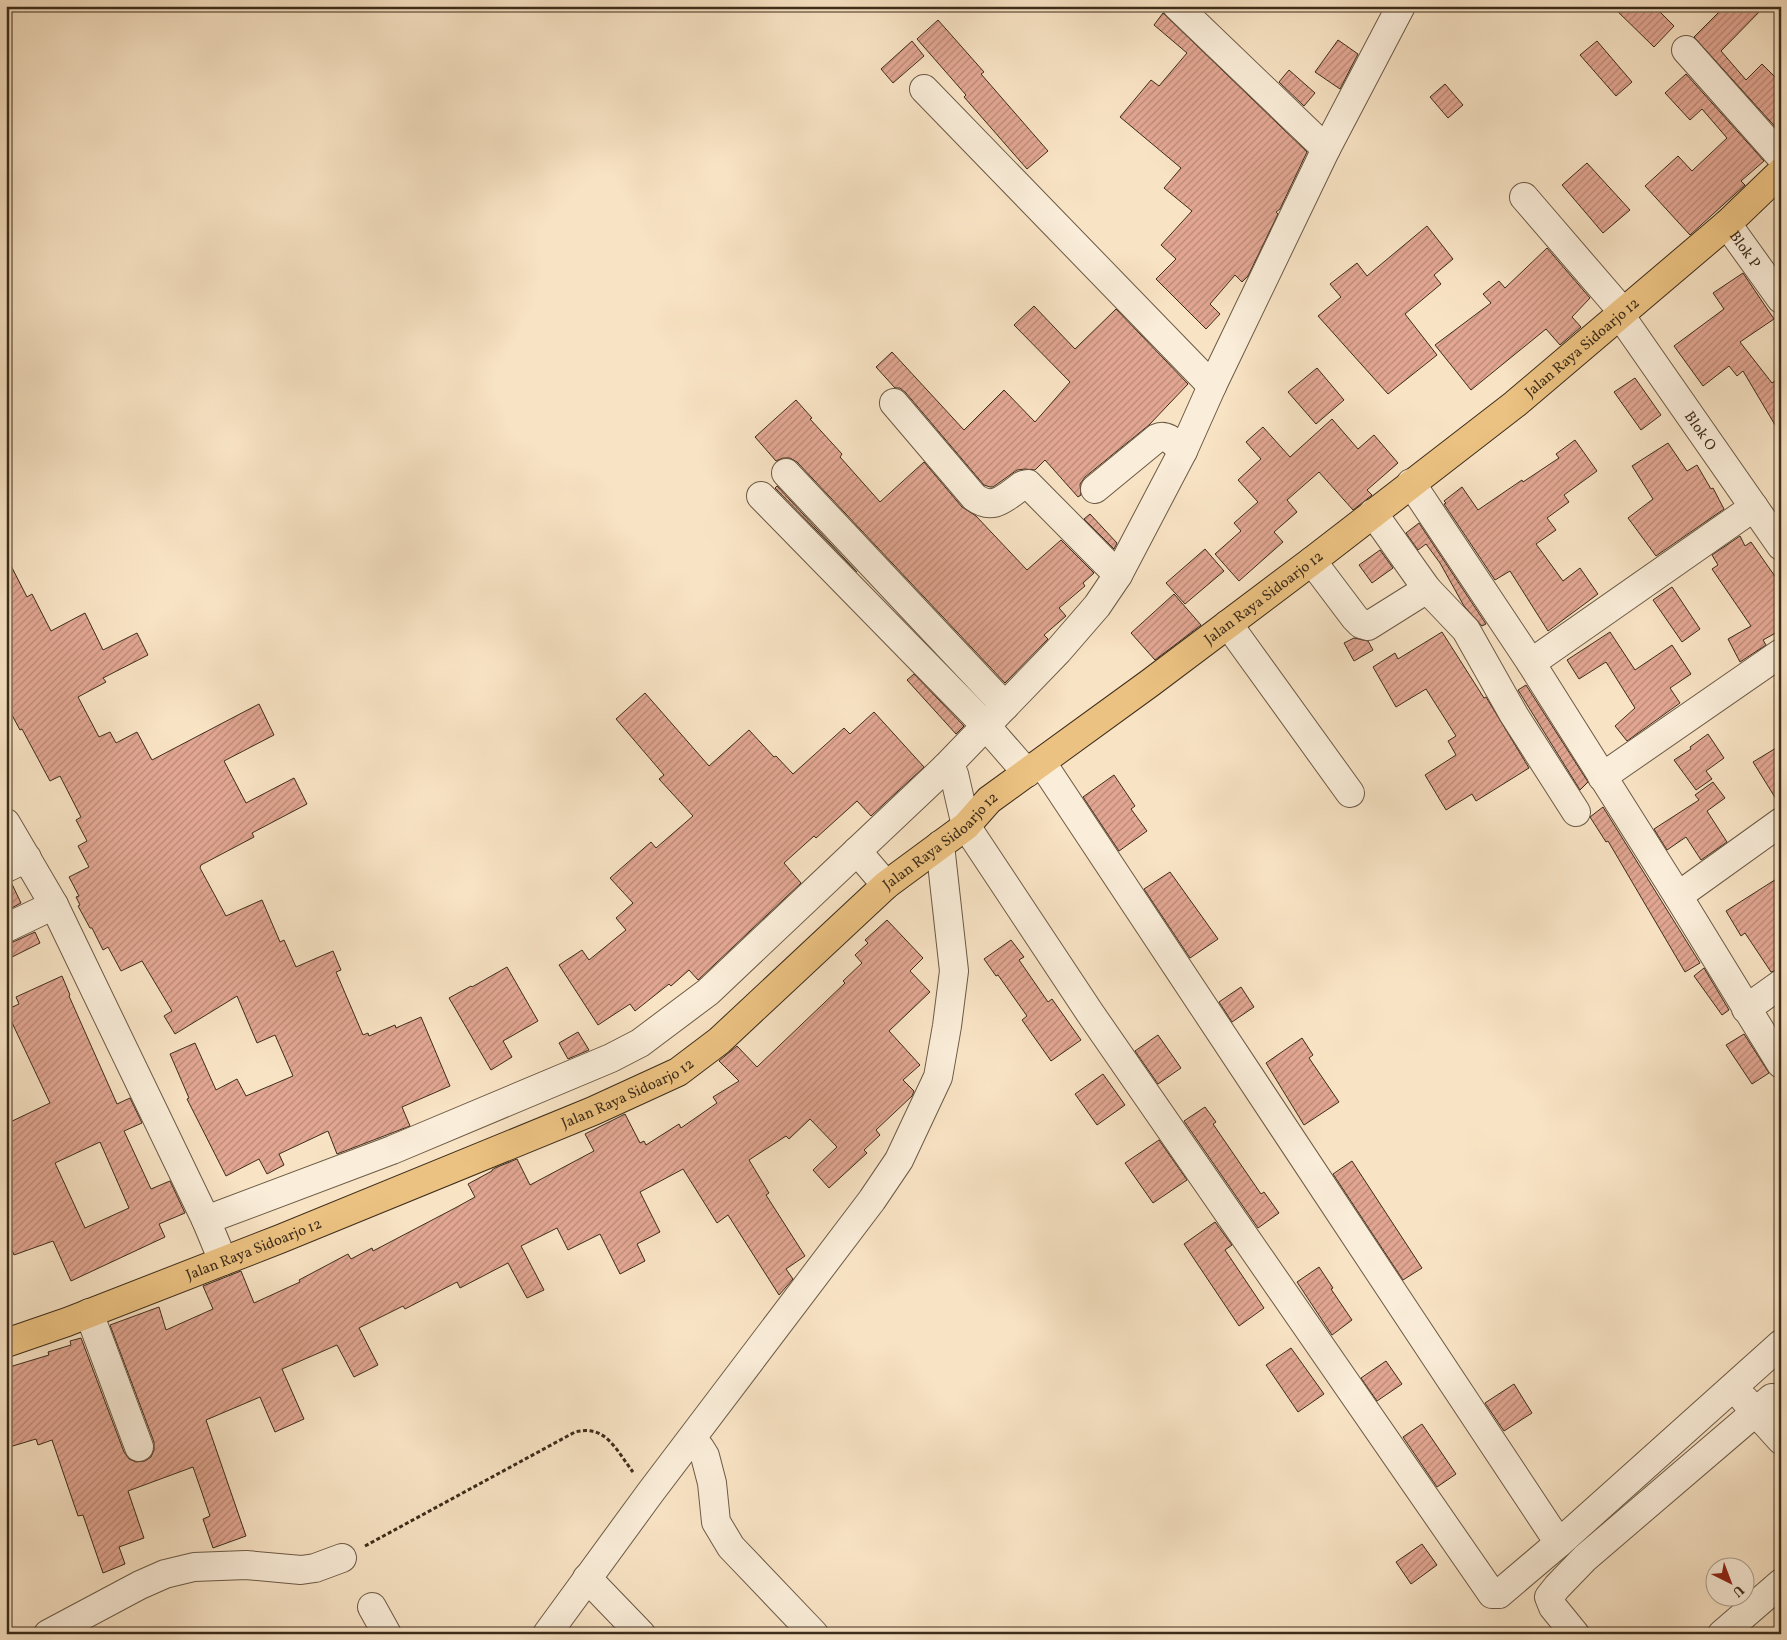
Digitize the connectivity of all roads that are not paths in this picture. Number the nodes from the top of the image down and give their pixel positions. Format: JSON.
{"nodes":[{"id":1,"x":1177,"y":6,"type":"edge"},
{"id":2,"x":1401,"y":6,"type":"edge"},
{"id":3,"x":1686,"y":50,"type":"dead end"},
{"id":4,"x":924,"y":89,"type":"dead end"},
{"id":5,"x":1326,"y":149,"type":"junction"},
{"id":6,"x":1779,"y":174,"type":"edge"},
{"id":7,"x":1524,"y":196,"type":"dead end"},
{"id":8,"x":1727,"y":224,"type":"junction"},
{"id":9,"x":1781,"y":299,"type":"edge"},
{"id":10,"x":1622,"y":314,"type":"junction"},
{"id":11,"x":1212,"y":386,"type":"junction"},
{"id":12,"x":894,"y":403,"type":"dead end"},
{"id":13,"x":1183,"y":451,"type":"junction"},
{"id":14,"x":786,"y":473,"type":"dead end"},
{"id":15,"x":1411,"y":483,"type":"junction"},
{"id":16,"x":1095,"y":489,"type":"dead end"},
{"id":17,"x":761,"y":496,"type":"dead end"},
{"id":18,"x":1754,"y":506,"type":"junction"},
{"id":19,"x":1373,"y":512,"type":"junction"},
{"id":20,"x":1781,"y":546,"type":"edge"},
{"id":21,"x":1312,"y":561,"type":"junction"},
{"id":22,"x":1118,"y":575,"type":"junction"},
{"id":23,"x":1427,"y":589,"type":"junction"},
{"id":24,"x":1228,"y":624,"type":"junction"},
{"id":25,"x":1781,"y":653,"type":"edge"},
{"id":26,"x":1531,"y":663,"type":"junction"},
{"id":27,"x":1005,"y":706,"type":"junction"},
{"id":28,"x":1013,"y":752,"type":"junction"},
{"id":29,"x":1602,"y":777,"type":"junction"},
{"id":30,"x":1350,"y":792,"type":"dead end"},
{"id":31,"x":958,"y":798,"type":"junction"},
{"id":32,"x":1576,"y":812,"type":"dead end"},
{"id":33,"x":1781,"y":822,"type":"edge"},
{"id":34,"x":6,"y":823,"type":"edge"},
{"id":35,"x":940,"y":845,"type":"junction"},
{"id":36,"x":17,"y":863,"type":"edge"},
{"id":37,"x":870,"y":866,"type":"junction"},
{"id":38,"x":1678,"y":896,"type":"junction"},
{"id":39,"x":54,"y":905,"type":"junction"},
{"id":40,"x":6,"y":928,"type":"edge"},
{"id":41,"x":1781,"y":984,"type":"edge"},
{"id":42,"x":1746,"y":1009,"type":"junction"},
{"id":43,"x":1781,"y":1064,"type":"edge"},
{"id":44,"x":215,"y":1240,"type":"junction"},
{"id":45,"x":89,"y":1313,"type":"junction"},
{"id":46,"x":6,"y":1343,"type":"edge"},
{"id":47,"x":1781,"y":1344,"type":"edge"},
{"id":48,"x":1741,"y":1379,"type":"junction"},
{"id":49,"x":1770,"y":1406,"type":"edge"},
{"id":50,"x":692,"y":1439,"type":"junction"},
{"id":51,"x":1781,"y":1440,"type":"edge"},
{"id":52,"x":139,"y":1446,"type":"dead end"},
{"id":53,"x":1559,"y":1543,"type":"junction"},
{"id":54,"x":342,"y":1558,"type":"road end"},
{"id":55,"x":587,"y":1578,"type":"junction"},
{"id":56,"x":1781,"y":1583,"type":"edge"},
{"id":57,"x":372,"y":1607,"type":"dead end"},
{"id":58,"x":48,"y":1634,"type":"edge"},
{"id":59,"x":387,"y":1634,"type":"edge"},
{"id":60,"x":547,"y":1634,"type":"edge"},
{"id":61,"x":641,"y":1634,"type":"edge"},
{"id":62,"x":814,"y":1634,"type":"edge"},
{"id":63,"x":1575,"y":1634,"type":"edge"},
{"id":64,"x":1722,"y":1634,"type":"edge"}],
"edges":[{"from":1,"to":5,"type":"street"},
{"from":2,"to":5,"type":"street"},
{"from":3,"to":6,"type":"street"},
{"from":4,"to":11,"type":"street"},
{"from":5,"to":11,"type":"street"},
{"from":6,"to":8,"type":"main road","name":"Jalan Raya Sidoarjo 12"},
{"from":7,"to":10,"type":"street","name":"Blok O"},
{"from":8,"to":9,"type":"street","name":"Blok P"},
{"from":8,"to":10,"type":"main road","name":"Jalan Raya Sidoarjo 12"},
{"from":10,"to":15,"type":"main road","name":"Jalan Raya Sidoarjo 12"},
{"from":10,"to":18,"type":"street","name":"Blok O"},
{"from":11,"to":13,"type":"street"},
{"from":12,"to":22,"type":"street"},
{"from":13,"to":16,"type":"street"},
{"from":13,"to":22,"type":"street"},
{"from":14,"to":27,"type":"street"},
{"from":15,"to":19,"type":"main road","name":"Jalan Raya Sidoarjo 12"},
{"from":15,"to":26,"type":"street"},
{"from":17,"to":28,"type":"street"},
{"from":18,"to":20,"type":"street","name":"Blok O"},
{"from":18,"to":26,"type":"street"},
{"from":19,"to":21,"type":"main road","name":"Jalan Raya Sidoarjo 12"},
{"from":19,"to":23,"type":"street"},
{"from":21,"to":23,"type":"street"},
{"from":21,"to":24,"type":"main road","name":"Jalan Raya Sidoarjo 12"},
{"from":22,"to":27,"type":"street"},
{"from":23,"to":32,"type":"street"},
{"from":24,"to":28,"type":"main road","name":"Jalan Raya Sidoarjo 12"},
{"from":24,"to":30,"type":"street"},
{"from":25,"to":29,"type":"street"},
{"from":26,"to":29,"type":"street"},
{"from":27,"to":28,"type":"street"},
{"from":28,"to":31,"type":"street"},
{"from":28,"to":31,"type":"main road","name":"Jalan Raya Sidoarjo 12"},
{"from":28,"to":53,"type":"street"},
{"from":29,"to":38,"type":"street"},
{"from":31,"to":35,"type":"main road","name":"Jalan Raya Sidoarjo 12"},
{"from":31,"to":37,"type":"street"},
{"from":31,"to":53,"type":"street"},
{"from":33,"to":38,"type":"street"},
{"from":34,"to":36,"type":"street"},
{"from":35,"to":37,"type":"main road","name":"Jalan Raya Sidoarjo 12"},
{"from":35,"to":50,"type":"street"},
{"from":36,"to":39,"type":"street"},
{"from":37,"to":44,"type":"street"},
{"from":37,"to":44,"type":"main road","name":"Jalan Raya Sidoarjo 12"},
{"from":38,"to":42,"type":"street"},
{"from":39,"to":40,"type":"street"},
{"from":39,"to":44,"type":"street"},
{"from":41,"to":42,"type":"street"},
{"from":42,"to":43,"type":"street"},
{"from":44,"to":45,"type":"main road","name":"Jalan Raya Sidoarjo 12"},
{"from":45,"to":46,"type":"main road","name":"Jalan Raya Sidoarjo 12"},
{"from":45,"to":52,"type":"street"},
{"from":47,"to":48,"type":"street"},
{"from":48,"to":49,"type":"street"},
{"from":48,"to":53,"type":"street"},
{"from":49,"to":51,"type":"street"},
{"from":49,"to":63,"type":"street"},
{"from":50,"to":55,"type":"street"},
{"from":50,"to":62,"type":"street"},
{"from":54,"to":58,"type":"street"},
{"from":55,"to":60,"type":"street"},
{"from":55,"to":61,"type":"street"},
{"from":56,"to":64,"type":"street"},
{"from":57,"to":59,"type":"street"}]}
